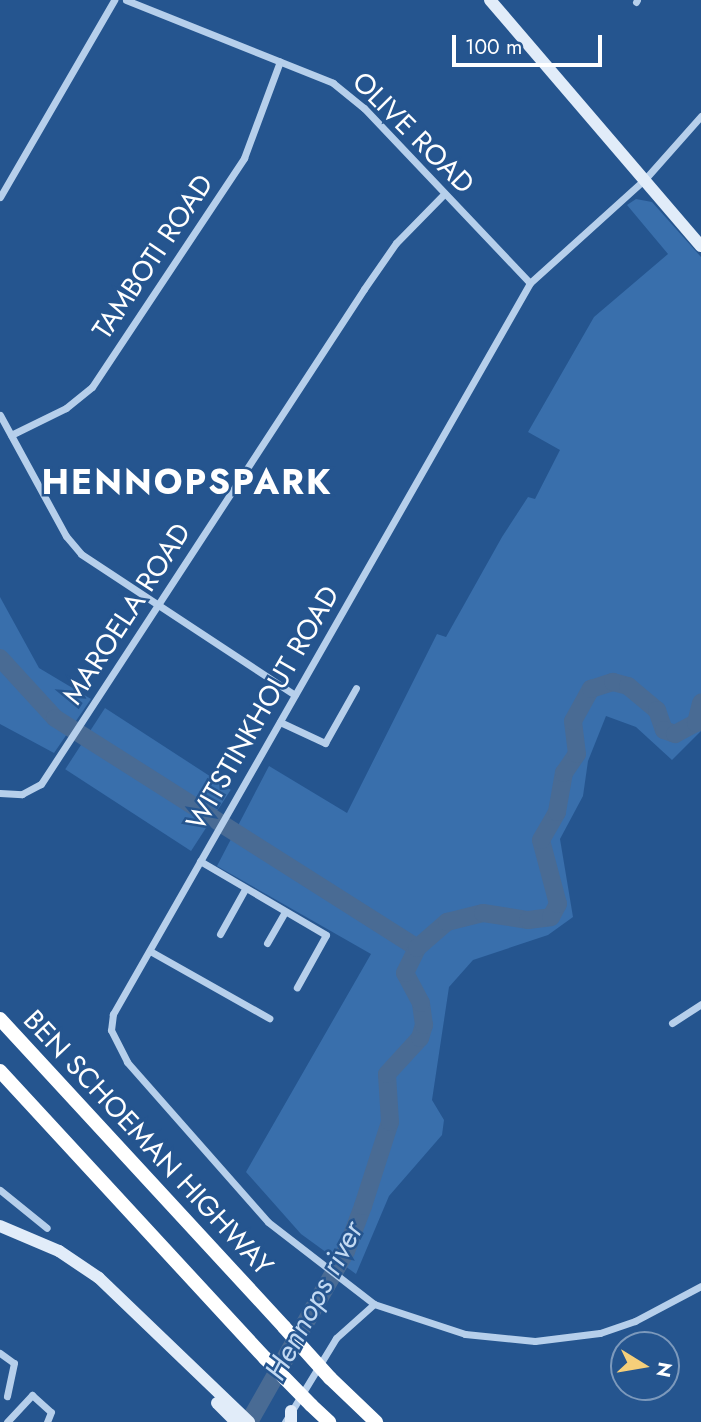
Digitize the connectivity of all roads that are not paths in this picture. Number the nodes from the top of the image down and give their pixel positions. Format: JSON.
{"nodes":[{"id":1,"x":114,"y":0,"type":"edge"},
{"id":2,"x":126,"y":0,"type":"edge"},
{"id":3,"x":490,"y":0,"type":"edge"},
{"id":4,"x":280,"y":61,"type":"junction"},
{"id":5,"x":701,"y":116,"type":"edge"},
{"id":6,"x":645,"y":179,"type":"junction"},
{"id":7,"x":444,"y":194,"type":"junction"},
{"id":8,"x":0,"y":197,"type":"edge"},
{"id":9,"x":701,"y":246,"type":"edge"},
{"id":10,"x":530,"y":283,"type":"junction"},
{"id":11,"x":0,"y":415,"type":"edge"},
{"id":12,"x":10,"y":435,"type":"junction"},
{"id":13,"x":158,"y":606,"type":"junction"},
{"id":14,"x":356,"y":688,"type":"dead end"},
{"id":15,"x":295,"y":695,"type":"junction"},
{"id":16,"x":280,"y":722,"type":"junction"},
{"id":17,"x":0,"y":793,"type":"edge"},
{"id":18,"x":201,"y":859,"type":"junction"},
{"id":19,"x":245,"y":889,"type":"junction"},
{"id":20,"x":284,"y":913,"type":"junction"},
{"id":21,"x":220,"y":934,"type":"dead end"},
{"id":22,"x":267,"y":943,"type":"dead end"},
{"id":23,"x":150,"y":951,"type":"junction"},
{"id":24,"x":298,"y":986,"type":"dead end"},
{"id":25,"x":701,"y":1004,"type":"edge"},
{"id":26,"x":0,"y":1018,"type":"edge"},
{"id":27,"x":269,"y":1018,"type":"dead end"},
{"id":28,"x":671,"y":1023,"type":"dead end"},
{"id":29,"x":0,"y":1071,"type":"edge"},
{"id":30,"x":0,"y":1191,"type":"edge"},
{"id":31,"x":47,"y":1228,"type":"dead end"},
{"id":32,"x":0,"y":1229,"type":"edge"},
{"id":33,"x":701,"y":1286,"type":"edge"},
{"id":34,"x":374,"y":1304,"type":"junction"},
{"id":35,"x":0,"y":1353,"type":"edge"},
{"id":36,"x":7,"y":1396,"type":"dead end"},
{"id":37,"x":235,"y":1417,"type":"edge"},
{"id":38,"x":289,"y":1418,"type":"edge"},
{"id":39,"x":7,"y":1422,"type":"edge"},
{"id":40,"x":47,"y":1422,"type":"edge"},
{"id":41,"x":249,"y":1422,"type":"edge"},
{"id":42,"x":329,"y":1422,"type":"edge"},
{"id":43,"x":376,"y":1422,"type":"edge"}],
"edges":[{"from":1,"to":8,"type":"street"},
{"from":2,"to":4,"type":"street","name":"OLIVE ROAD"},
{"from":3,"to":6,"type":"street"},
{"from":4,"to":7,"type":"street","name":"OLIVE ROAD"},
{"from":4,"to":12,"type":"street","name":"TAMBOTI ROAD"},
{"from":5,"to":6,"type":"street","name":"WITSTINKHOUT ROAD"},
{"from":6,"to":9,"type":"street"},
{"from":6,"to":10,"type":"street","name":"WITSTINKHOUT ROAD"},
{"from":7,"to":10,"type":"street","name":"OLIVE ROAD"},
{"from":7,"to":13,"type":"street","name":"MAROELA ROAD"},
{"from":10,"to":15,"type":"street","name":"WITSTINKHOUT ROAD"},
{"from":11,"to":12,"type":"street"},
{"from":12,"to":13,"type":"street"},
{"from":13,"to":15,"type":"street"},
{"from":13,"to":17,"type":"street","name":"MAROELA ROAD"},
{"from":14,"to":16,"type":"street"},
{"from":15,"to":16,"type":"street","name":"WITSTINKHOUT ROAD"},
{"from":16,"to":18,"type":"street","name":"WITSTINKHOUT ROAD"},
{"from":18,"to":19,"type":"street"},
{"from":18,"to":23,"type":"street","name":"WITSTINKHOUT ROAD"},
{"from":19,"to":20,"type":"street"},
{"from":19,"to":21,"type":"street"},
{"from":20,"to":22,"type":"street"},
{"from":20,"to":24,"type":"street"},
{"from":23,"to":27,"type":"street"},
{"from":23,"to":34,"type":"street","name":"WITSTINKHOUT ROAD"},
{"from":25,"to":28,"type":"street"},
{"from":26,"to":43,"type":"highway","name":"BEN SCHOEMAN HIGHWAY","bridge":true},
{"from":29,"to":42,"type":"highway","bridge":true},
{"from":30,"to":31,"type":"street"},
{"from":32,"to":37,"type":"street"},
{"from":33,"to":34,"type":"street","name":"WITSTINKHOUT ROAD"},
{"from":34,"to":38,"type":"street"},
{"from":35,"to":36,"type":"street"},
{"from":37,"to":41,"type":"street"},
{"from":39,"to":40,"type":"street"}]}
